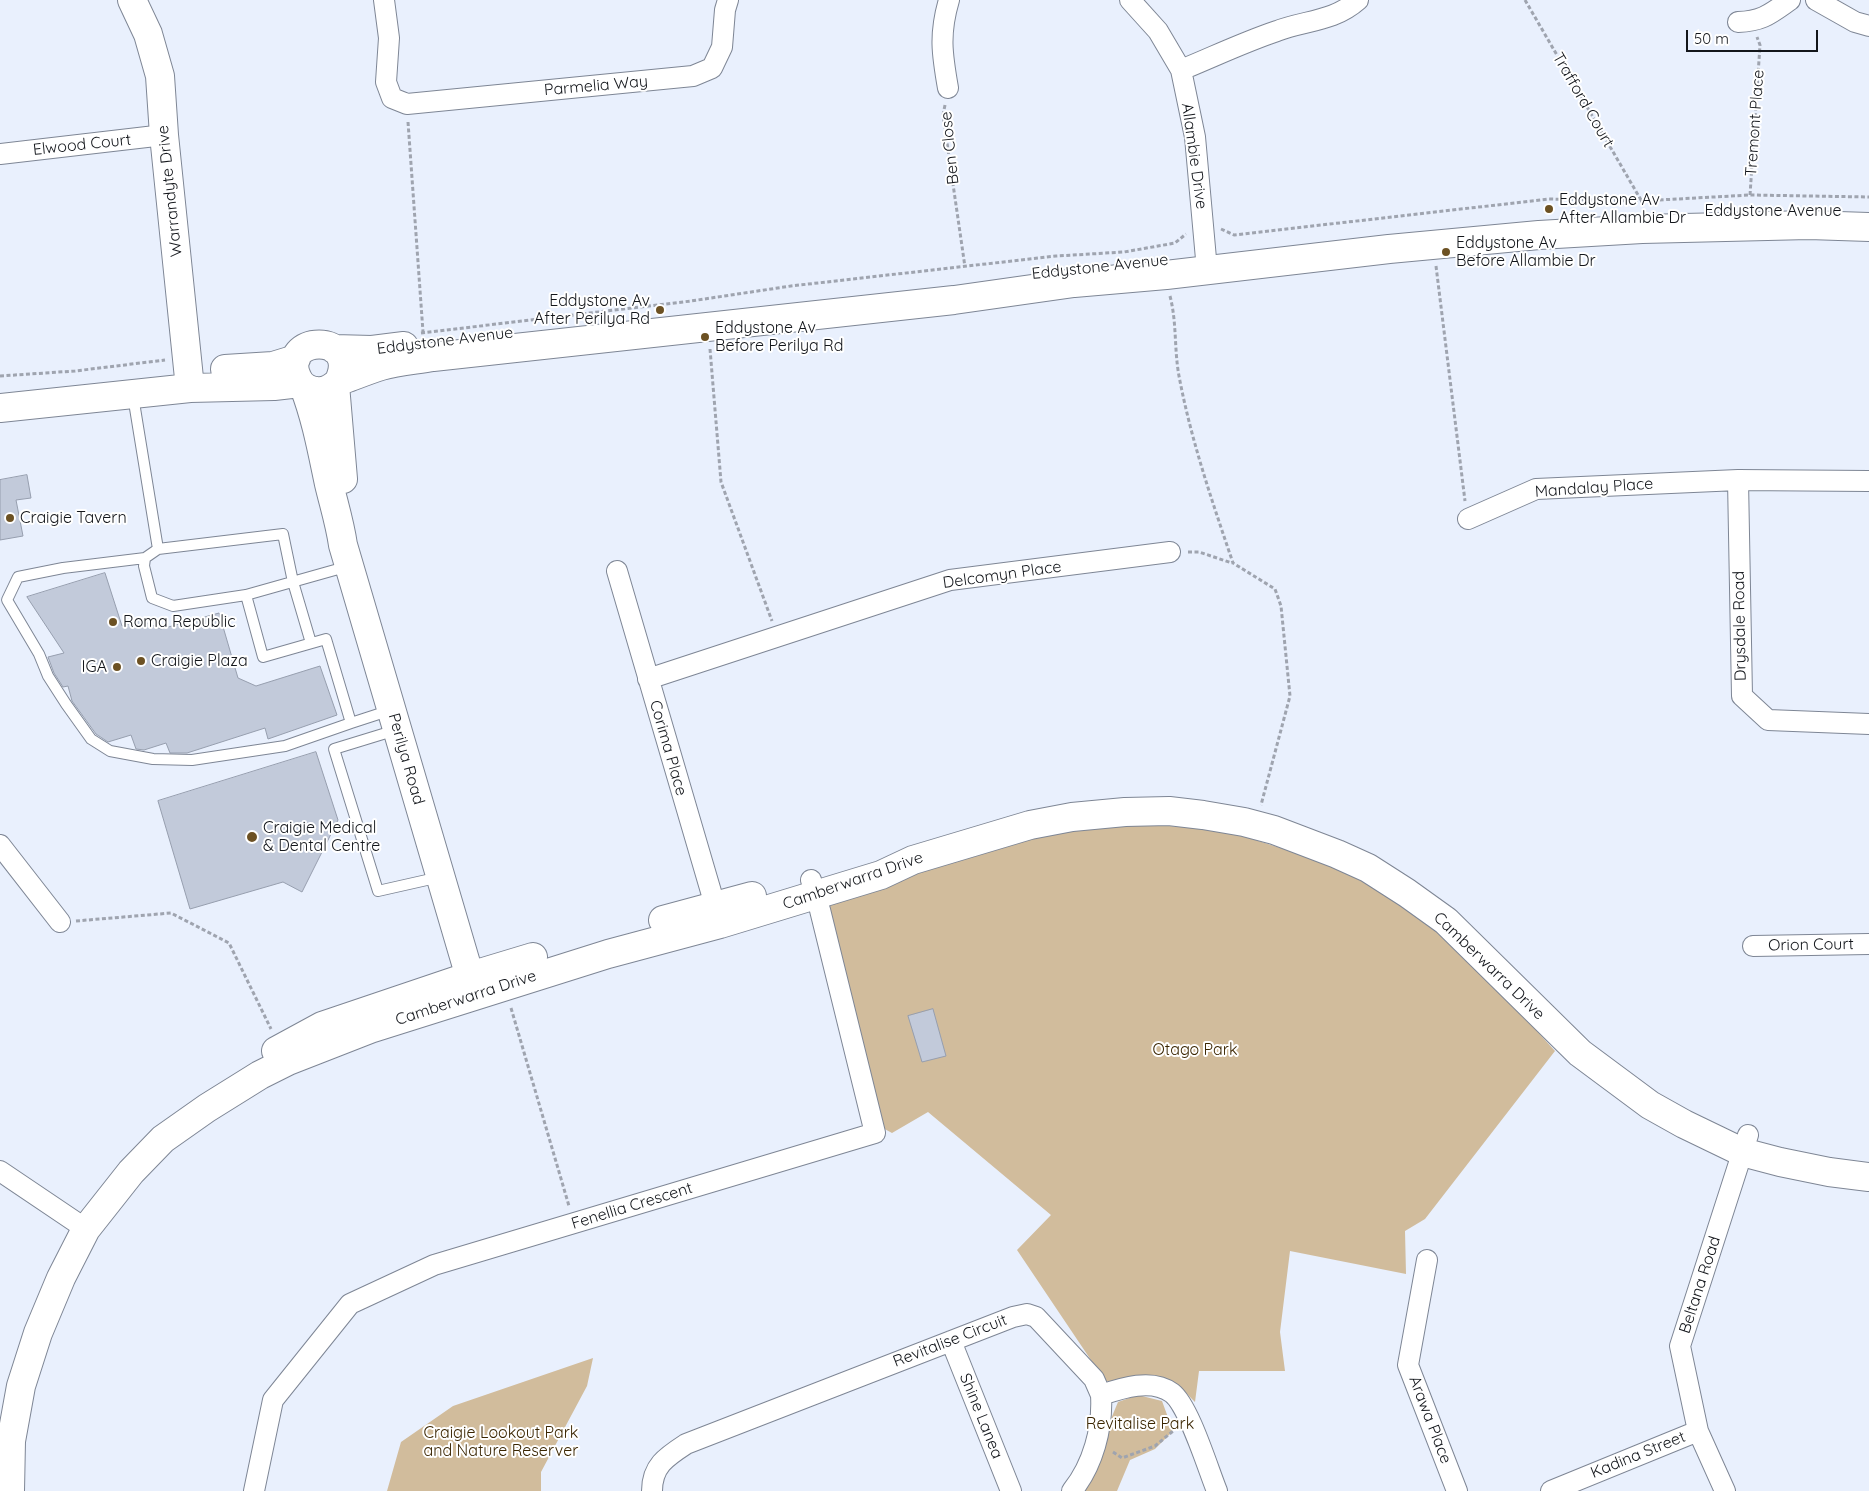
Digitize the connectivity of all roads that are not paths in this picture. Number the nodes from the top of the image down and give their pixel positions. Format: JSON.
{"nodes":[{"id":1,"x":132,"y":0,"type":"edge"},
{"id":2,"x":384,"y":0,"type":"edge"},
{"id":3,"x":728,"y":0,"type":"edge"},
{"id":4,"x":949,"y":0,"type":"edge"},
{"id":5,"x":1130,"y":0,"type":"edge"},
{"id":6,"x":1358,"y":0,"type":"edge"},
{"id":7,"x":1790,"y":0,"type":"edge"},
{"id":8,"x":1816,"y":0,"type":"edge"},
{"id":9,"x":1745,"y":22,"type":"road end"},
{"id":10,"x":1869,"y":26,"type":"edge"},
{"id":11,"x":1181,"y":70,"type":"junction"},
{"id":12,"x":948,"y":88,"type":"road end"},
{"id":13,"x":164,"y":135,"type":"junction"},
{"id":14,"x":0,"y":154,"type":"edge"},
{"id":15,"x":1869,"y":211,"type":"edge"},
{"id":16,"x":1869,"y":227,"type":"edge"},
{"id":17,"x":1205,"y":252,"type":"junction"},
{"id":18,"x":334,"y":349,"type":"junction"},
{"id":19,"x":181,"y":373,"type":"junction"},
{"id":20,"x":300,"y":376,"type":"junction"},
{"id":21,"x":337,"y":383,"type":"junction"},
{"id":22,"x":0,"y":392,"type":"edge"},
{"id":23,"x":133,"y":393,"type":"junction"},
{"id":24,"x":0,"y":408,"type":"edge"},
{"id":25,"x":1738,"y":480,"type":"junction"},
{"id":26,"x":1869,"y":481,"type":"edge"},
{"id":27,"x":1468,"y":519,"type":"road end"},
{"id":28,"x":340,"y":523,"type":"junction"},
{"id":29,"x":158,"y":549,"type":"junction"},
{"id":30,"x":1170,"y":552,"type":"road end"},
{"id":31,"x":145,"y":558,"type":"junction"},
{"id":32,"x":349,"y":566,"type":"junction"},
{"id":33,"x":617,"y":571,"type":"dead end"},
{"id":34,"x":293,"y":582,"type":"junction"},
{"id":35,"x":246,"y":595,"type":"junction"},
{"id":36,"x":311,"y":643,"type":"junction"},
{"id":37,"x":648,"y":679,"type":"junction"},
{"id":38,"x":395,"y":720,"type":"junction"},
{"id":39,"x":351,"y":723,"type":"junction"},
{"id":40,"x":1869,"y":724,"type":"edge"},
{"id":41,"x":0,"y":845,"type":"edge"},
{"id":42,"x":441,"y":877,"type":"junction"},
{"id":43,"x":813,"y":888,"type":"junction"},
{"id":44,"x":717,"y":915,"type":"junction"},
{"id":45,"x":60,"y":922,"type":"road end"},
{"id":46,"x":1869,"y":944,"type":"edge"},
{"id":47,"x":1753,"y":946,"type":"dead end"},
{"id":48,"x":473,"y":986,"type":"junction"},
{"id":49,"x":1745,"y":1144,"type":"junction"},
{"id":50,"x":1869,"y":1160,"type":"edge"},
{"id":51,"x":0,"y":1171,"type":"edge"},
{"id":52,"x":1869,"y":1177,"type":"edge"},
{"id":53,"x":80,"y":1226,"type":"junction"},
{"id":54,"x":1427,"y":1260,"type":"dead end"},
{"id":55,"x":951,"y":1340,"type":"junction"},
{"id":56,"x":1101,"y":1395,"type":"junction"},
{"id":57,"x":0,"y":1413,"type":"edge"},
{"id":58,"x":1698,"y":1431,"type":"junction"},
{"id":59,"x":6,"y":1440,"type":"edge"},
{"id":60,"x":10,"y":1491,"type":"edge"},
{"id":61,"x":254,"y":1491,"type":"edge"},
{"id":62,"x":652,"y":1491,"type":"edge"},
{"id":63,"x":1011,"y":1491,"type":"edge"},
{"id":64,"x":1072,"y":1491,"type":"edge"},
{"id":65,"x":1217,"y":1491,"type":"edge"},
{"id":66,"x":1457,"y":1491,"type":"edge"},
{"id":67,"x":1551,"y":1491,"type":"edge"},
{"id":68,"x":1725,"y":1491,"type":"edge"}],
"edges":[{"from":1,"to":13,"type":"street","name":"Warrandyte Drive"},
{"from":2,"to":3,"type":"street","name":"Parmelia Way"},
{"from":4,"to":12,"type":"street","name":"Ben Close"},
{"from":5,"to":11,"type":"street","name":"Allambie Drive"},
{"from":6,"to":11,"type":"street"},
{"from":7,"to":9,"type":"street"},
{"from":8,"to":10,"type":"street"},
{"from":11,"to":17,"type":"street","name":"Allambie Drive"},
{"from":13,"to":14,"type":"street","name":"Elwood Court"},
{"from":13,"to":19,"type":"street","name":"Warrandyte Drive"},
{"from":15,"to":17,"type":"street","name":"Eddystone Avenue"},
{"from":16,"to":17,"type":"street","name":"Eddystone Avenue"},
{"from":17,"to":18,"type":"street","name":"Eddystone Avenue"},
{"from":17,"to":21,"type":"street","name":"Eddystone Avenue"},
{"from":18,"to":20,"type":"street"},
{"from":18,"to":21,"type":"street"},
{"from":19,"to":20,"type":"street"},
{"from":19,"to":22,"type":"street"},
{"from":19,"to":23,"type":"street"},
{"from":20,"to":21,"type":"street"},
{"from":20,"to":28,"type":"street","name":"Perilya Road"},
{"from":21,"to":28,"type":"street","name":"Perilya Road"},
{"from":23,"to":24,"type":"street"},
{"from":23,"to":29,"type":"lane"},
{"from":25,"to":26,"type":"street","name":"Mandalay Place"},
{"from":25,"to":27,"type":"street","name":"Mandalay Place"},
{"from":25,"to":40,"type":"street","name":"Drysdale Road"},
{"from":28,"to":32,"type":"street","name":"Perilya Road"},
{"from":29,"to":31,"type":"lane"},
{"from":29,"to":34,"type":"lane"},
{"from":30,"to":37,"type":"street","name":"Delcomyn Place"},
{"from":31,"to":35,"type":"lane"},
{"from":31,"to":39,"type":"lane"},
{"from":32,"to":34,"type":"lane"},
{"from":32,"to":38,"type":"street","name":"Perilya Road"},
{"from":33,"to":37,"type":"street","name":"Corima Place"},
{"from":34,"to":35,"type":"lane"},
{"from":34,"to":36,"type":"lane"},
{"from":35,"to":36,"type":"lane"},
{"from":36,"to":39,"type":"lane"},
{"from":37,"to":44,"type":"street","name":"Corima Place"},
{"from":38,"to":39,"type":"lane"},
{"from":38,"to":42,"type":"street","name":"Perilya Road"},
{"from":38,"to":42,"type":"lane"},
{"from":41,"to":45,"type":"street"},
{"from":42,"to":48,"type":"street","name":"Perilya Road"},
{"from":43,"to":44,"type":"street","name":"Camberwarra Drive"},
{"from":43,"to":49,"type":"street","name":"Camberwarra Drive"},
{"from":43,"to":49,"type":"street","name":"Camberwarra Drive"},
{"from":43,"to":61,"type":"street","name":"Fenellia Crescent"},
{"from":44,"to":48,"type":"street","name":"Camberwarra Drive"},
{"from":46,"to":47,"type":"street","name":"Orion Court"},
{"from":48,"to":53,"type":"street","name":"Camberwarra Drive"},
{"from":49,"to":50,"type":"street","name":"Camberwarra Drive"},
{"from":49,"to":52,"type":"street","name":"Camberwarra Drive"},
{"from":49,"to":58,"type":"street","name":"Beltana Road"},
{"from":51,"to":53,"type":"street"},
{"from":53,"to":57,"type":"street","name":"Camberwarra Drive"},
{"from":53,"to":59,"type":"street","name":"Camberwarra Drive"},
{"from":54,"to":66,"type":"street","name":"Arawa Place"},
{"from":55,"to":56,"type":"street","name":"Revitalise Circuit"},
{"from":55,"to":62,"type":"street","name":"Revitalise Circuit"},
{"from":55,"to":63,"type":"street","name":"Shine Lanea"},
{"from":56,"to":64,"type":"street"},
{"from":56,"to":65,"type":"street"},
{"from":58,"to":67,"type":"street","name":"Kadina Street"},
{"from":58,"to":68,"type":"street","name":"Beltana Road"},
{"from":59,"to":60,"type":"street","name":"Camberwarra Drive"}]}
